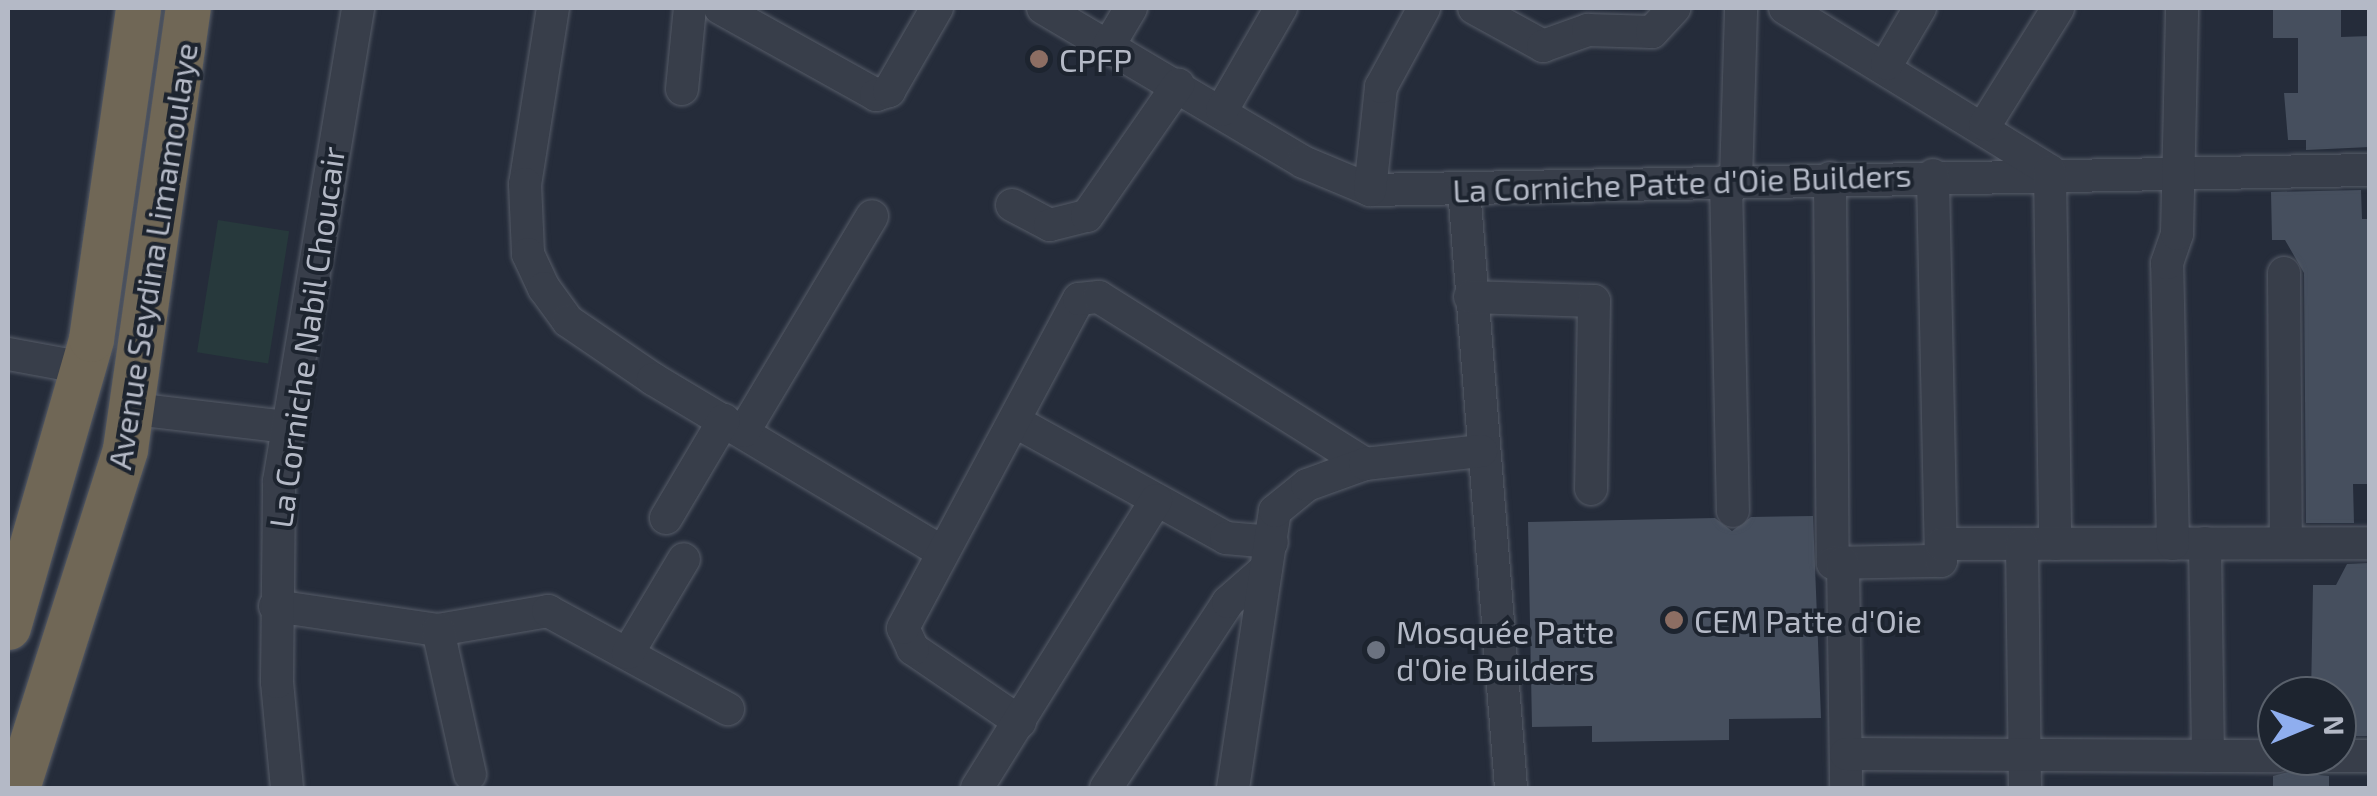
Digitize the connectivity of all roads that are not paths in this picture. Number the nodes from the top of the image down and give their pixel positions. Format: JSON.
{"nodes":[{"id":1,"x":138,"y":8,"type":"edge"},
{"id":2,"x":188,"y":8,"type":"edge"},
{"id":3,"x":358,"y":8,"type":"edge"},
{"id":4,"x":553,"y":8,"type":"edge"},
{"id":5,"x":690,"y":8,"type":"edge"},
{"id":6,"x":720,"y":8,"type":"edge"},
{"id":7,"x":938,"y":8,"type":"edge"},
{"id":8,"x":1043,"y":8,"type":"edge"},
{"id":9,"x":1131,"y":8,"type":"edge"},
{"id":10,"x":1281,"y":8,"type":"edge"},
{"id":11,"x":1424,"y":8,"type":"edge"},
{"id":12,"x":1474,"y":8,"type":"edge"},
{"id":13,"x":1674,"y":8,"type":"edge"},
{"id":14,"x":1741,"y":8,"type":"edge"},
{"id":15,"x":1920,"y":8,"type":"edge"},
{"id":16,"x":2058,"y":8,"type":"edge"},
{"id":17,"x":2182,"y":8,"type":"edge"},
{"id":18,"x":1792,"y":9,"type":"edge"},
{"id":19,"x":1109,"y":45,"type":"junction"},
{"id":20,"x":1887,"y":64,"type":"junction"},
{"id":21,"x":1178,"y":85,"type":"junction"},
{"id":22,"x":682,"y":89,"type":"dead end"},
{"id":23,"x":1222,"y":110,"type":"junction"},
{"id":24,"x":1985,"y":125,"type":"junction"},
{"id":25,"x":2370,"y":170,"type":"edge"},
{"id":26,"x":2177,"y":171,"type":"junction"},
{"id":27,"x":2050,"y":172,"type":"junction"},
{"id":28,"x":1933,"y":175,"type":"junction"},
{"id":29,"x":1830,"y":178,"type":"junction"},
{"id":30,"x":1731,"y":180,"type":"junction"},
{"id":31,"x":1464,"y":189,"type":"junction"},
{"id":32,"x":1370,"y":190,"type":"junction"},
{"id":33,"x":1012,"y":205,"type":"dead end"},
{"id":34,"x":872,"y":216,"type":"dead end"},
{"id":35,"x":2284,"y":273,"type":"dead end"},
{"id":36,"x":1470,"y":298,"type":"junction"},
{"id":37,"x":8,"y":354,"type":"edge"},
{"id":38,"x":84,"y":368,"type":"junction"},
{"id":39,"x":134,"y":409,"type":"junction"},
{"id":40,"x":1016,"y":422,"type":"junction"},
{"id":41,"x":734,"y":426,"type":"junction"},
{"id":42,"x":287,"y":427,"type":"junction"},
{"id":43,"x":1481,"y":451,"type":"junction"},
{"id":44,"x":1364,"y":464,"type":"junction"},
{"id":45,"x":1590,"y":489,"type":"dead end"},
{"id":46,"x":1156,"y":500,"type":"junction"},
{"id":47,"x":1733,"y":511,"type":"dead end"},
{"id":48,"x":666,"y":518,"type":"dead end"},
{"id":49,"x":2188,"y":543,"type":"junction"},
{"id":50,"x":2286,"y":543,"type":"junction"},
{"id":51,"x":2370,"y":543,"type":"edge"},
{"id":52,"x":1941,"y":544,"type":"junction"},
{"id":53,"x":2022,"y":544,"type":"junction"},
{"id":54,"x":2055,"y":544,"type":"junction"},
{"id":55,"x":940,"y":552,"type":"junction"},
{"id":56,"x":1269,"y":555,"type":"junction"},
{"id":57,"x":684,"y":560,"type":"dead end"},
{"id":58,"x":1843,"y":562,"type":"junction"},
{"id":59,"x":276,"y":606,"type":"junction"},
{"id":60,"x":8,"y":627,"type":"edge"},
{"id":61,"x":438,"y":630,"type":"junction"},
{"id":62,"x":628,"y":653,"type":"junction"},
{"id":63,"x":728,"y":710,"type":"dead end"},
{"id":64,"x":1020,"y":722,"type":"junction"},
{"id":65,"x":1846,"y":754,"type":"junction"},
{"id":66,"x":2025,"y":754,"type":"junction"},
{"id":67,"x":2208,"y":756,"type":"junction"},
{"id":68,"x":2257,"y":756,"type":"edge"},
{"id":69,"x":470,"y":774,"type":"dead end"},
{"id":70,"x":17,"y":788,"type":"edge"},
{"id":71,"x":287,"y":788,"type":"edge"},
{"id":72,"x":976,"y":788,"type":"edge"},
{"id":73,"x":1106,"y":788,"type":"edge"},
{"id":74,"x":1233,"y":788,"type":"edge"},
{"id":75,"x":1511,"y":788,"type":"edge"},
{"id":76,"x":1846,"y":788,"type":"edge"},
{"id":77,"x":2026,"y":788,"type":"edge"}],
"edges":[{"from":1,"to":38,"type":"highway","name":"Avenue Seydina Limamoulaye"},
{"from":2,"to":39,"type":"highway","name":"Avenue Seydina Limamoulaye"},
{"from":3,"to":42,"type":"street","name":"La Corniche Nabil Choucair"},
{"from":4,"to":41,"type":"street"},
{"from":5,"to":22,"type":"street"},
{"from":6,"to":7,"type":"street"},
{"from":8,"to":19,"type":"street","name":"La Corniche Patte d'Oie Builders"},
{"from":9,"to":19,"type":"street"},
{"from":10,"to":23,"type":"street"},
{"from":11,"to":32,"type":"street"},
{"from":12,"to":13,"type":"street"},
{"from":14,"to":30,"type":"street"},
{"from":15,"to":20,"type":"street"},
{"from":16,"to":24,"type":"street"},
{"from":17,"to":26,"type":"street"},
{"from":18,"to":20,"type":"street"},
{"from":19,"to":21,"type":"street","name":"La Corniche Patte d'Oie Builders"},
{"from":20,"to":24,"type":"street"},
{"from":21,"to":23,"type":"street","name":"La Corniche Patte d'Oie Builders"},
{"from":21,"to":33,"type":"street"},
{"from":23,"to":32,"type":"street","name":"La Corniche Patte d'Oie Builders"},
{"from":24,"to":27,"type":"street"},
{"from":25,"to":26,"type":"street","name":"La Corniche Patte d'Oie Builders"},
{"from":26,"to":27,"type":"street","name":"La Corniche Patte d'Oie Builders"},
{"from":26,"to":49,"type":"street"},
{"from":27,"to":28,"type":"street","name":"La Corniche Patte d'Oie Builders"},
{"from":27,"to":54,"type":"street"},
{"from":28,"to":29,"type":"street","name":"La Corniche Patte d'Oie Builders"},
{"from":28,"to":52,"type":"street"},
{"from":29,"to":30,"type":"street","name":"La Corniche Patte d'Oie Builders"},
{"from":29,"to":58,"type":"street"},
{"from":30,"to":31,"type":"street","name":"La Corniche Patte d'Oie Builders"},
{"from":30,"to":47,"type":"street"},
{"from":31,"to":32,"type":"street","name":"La Corniche Patte d'Oie Builders"},
{"from":31,"to":36,"type":"street"},
{"from":34,"to":41,"type":"street"},
{"from":35,"to":50,"type":"street"},
{"from":36,"to":43,"type":"street"},
{"from":36,"to":45,"type":"street"},
{"from":37,"to":38,"type":"street"},
{"from":38,"to":60,"type":"highway","name":"Avenue Seydina Limamoulaye"},
{"from":39,"to":42,"type":"street"},
{"from":39,"to":70,"type":"highway","name":"Avenue Seydina Limamoulaye"},
{"from":40,"to":44,"type":"street"},
{"from":40,"to":46,"type":"street"},
{"from":40,"to":55,"type":"street"},
{"from":41,"to":48,"type":"street"},
{"from":41,"to":55,"type":"street"},
{"from":42,"to":59,"type":"street","name":"La Corniche Nabil Choucair"},
{"from":43,"to":44,"type":"street"},
{"from":43,"to":75,"type":"street"},
{"from":44,"to":56,"type":"street"},
{"from":46,"to":56,"type":"street"},
{"from":46,"to":64,"type":"street"},
{"from":49,"to":50,"type":"street"},
{"from":49,"to":54,"type":"street"},
{"from":49,"to":67,"type":"street"},
{"from":50,"to":51,"type":"street"},
{"from":52,"to":53,"type":"street"},
{"from":52,"to":58,"type":"street"},
{"from":53,"to":54,"type":"street"},
{"from":53,"to":66,"type":"street"},
{"from":55,"to":64,"type":"street"},
{"from":56,"to":73,"type":"street"},
{"from":56,"to":74,"type":"street"},
{"from":57,"to":62,"type":"street"},
{"from":58,"to":65,"type":"street"},
{"from":59,"to":61,"type":"street"},
{"from":59,"to":71,"type":"street","name":"La Corniche Nabil Choucair"},
{"from":61,"to":62,"type":"street"},
{"from":61,"to":69,"type":"street"},
{"from":62,"to":63,"type":"street"},
{"from":64,"to":72,"type":"street"},
{"from":65,"to":66,"type":"street"},
{"from":65,"to":76,"type":"street"},
{"from":66,"to":67,"type":"street"},
{"from":66,"to":77,"type":"street"},
{"from":67,"to":68,"type":"street"}]}
